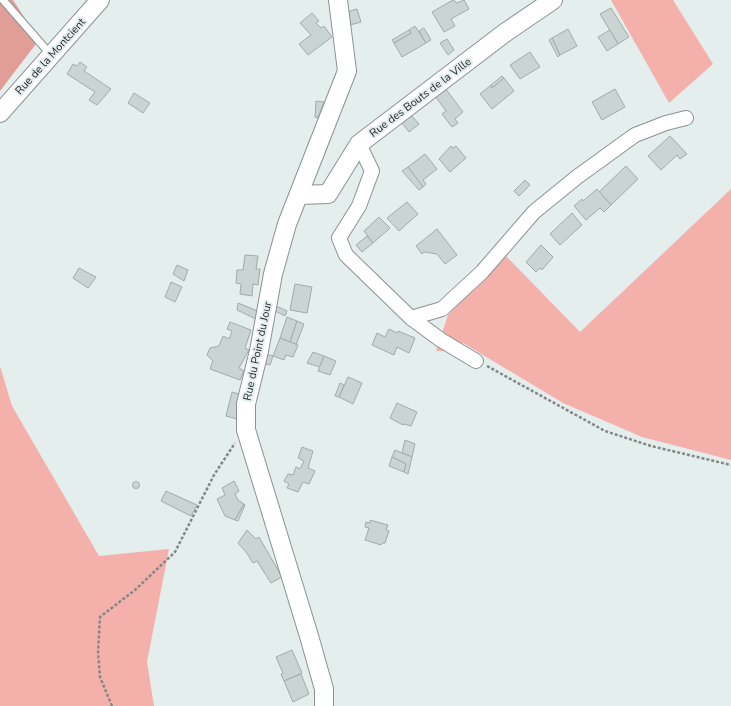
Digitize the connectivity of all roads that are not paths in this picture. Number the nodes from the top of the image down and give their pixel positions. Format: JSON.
{"nodes":[{"id":1,"x":4,"y":0,"type":"edge"},
{"id":2,"x":100,"y":0,"type":"edge"},
{"id":3,"x":338,"y":0,"type":"edge"},
{"id":4,"x":553,"y":0,"type":"edge"},
{"id":5,"x":51,"y":55,"type":"junction"},
{"id":6,"x":0,"y":113,"type":"edge"},
{"id":7,"x":686,"y":118,"type":"dead end"},
{"id":8,"x":360,"y":144,"type":"junction"},
{"id":9,"x":299,"y":195,"type":"junction"},
{"id":10,"x":411,"y":318,"type":"junction"},
{"id":11,"x":476,"y":361,"type":"road end"},
{"id":12,"x":324,"y":706,"type":"edge"}],
"edges":[{"from":1,"to":5,"type":"lane"},
{"from":2,"to":5,"type":"street","name":"Rue de la Montcient"},
{"from":3,"to":9,"type":"street","name":"Rue du Point du Jour"},
{"from":4,"to":8,"type":"street","name":"Rue des Bouts de la Ville"},
{"from":5,"to":6,"type":"street","name":"Rue de la Montcient"},
{"from":7,"to":10,"type":"street"},
{"from":8,"to":9,"type":"street","name":"Rue des Bouts de la Ville"},
{"from":8,"to":10,"type":"street"},
{"from":9,"to":12,"type":"street","name":"Rue du Point du Jour"},
{"from":10,"to":11,"type":"street"}]}
